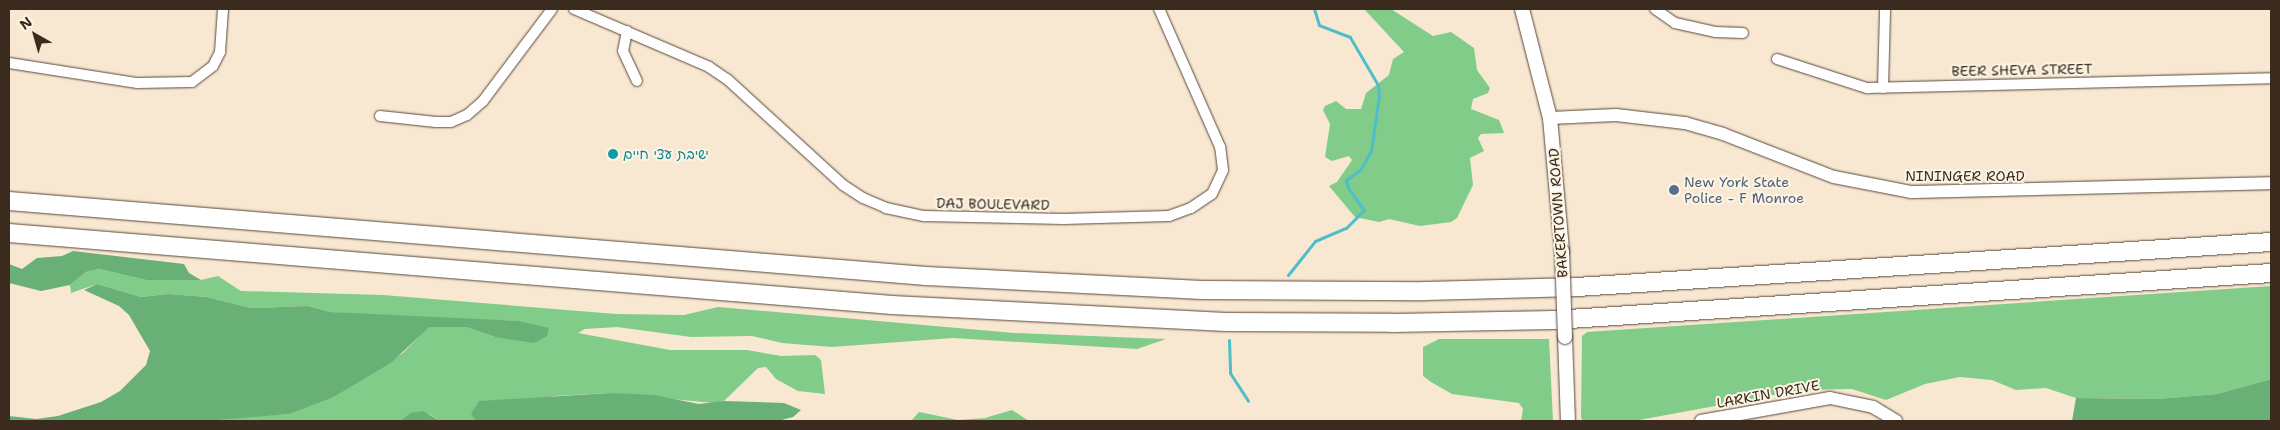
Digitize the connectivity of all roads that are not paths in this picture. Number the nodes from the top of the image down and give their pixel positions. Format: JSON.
{"nodes":[{"id":1,"x":223,"y":9,"type":"edge"},
{"id":2,"x":552,"y":9,"type":"edge"},
{"id":3,"x":574,"y":9,"type":"edge"},
{"id":4,"x":1159,"y":9,"type":"edge"},
{"id":5,"x":1522,"y":9,"type":"edge"},
{"id":6,"x":1656,"y":9,"type":"edge"},
{"id":7,"x":1885,"y":9,"type":"edge"},
{"id":8,"x":626,"y":31,"type":"junction"},
{"id":9,"x":1743,"y":34,"type":"dead end"},
{"id":10,"x":1777,"y":59,"type":"dead end"},
{"id":11,"x":9,"y":64,"type":"edge"},
{"id":12,"x":2271,"y":78,"type":"edge"},
{"id":13,"x":637,"y":81,"type":"dead end"},
{"id":14,"x":1883,"y":88,"type":"junction"},
{"id":15,"x":380,"y":116,"type":"dead end"},
{"id":16,"x":1550,"y":118,"type":"junction"},
{"id":17,"x":2271,"y":183,"type":"edge"},
{"id":18,"x":9,"y":201,"type":"edge"},
{"id":19,"x":9,"y":233,"type":"edge"},
{"id":20,"x":2271,"y":242,"type":"edge"},
{"id":21,"x":2271,"y":273,"type":"edge"},
{"id":22,"x":1568,"y":421,"type":"edge"},
{"id":23,"x":1701,"y":421,"type":"edge"},
{"id":24,"x":1896,"y":421,"type":"edge"}],
"edges":[{"from":1,"to":11,"type":"street"},
{"from":2,"to":15,"type":"street"},
{"from":3,"to":8,"type":"street","name":"DAJ BOULEVARD"},
{"from":4,"to":8,"type":"street","name":"DAJ BOULEVARD"},
{"from":5,"to":16,"type":"main road","name":"BAKERTOWN ROAD"},
{"from":6,"to":9,"type":"street"},
{"from":7,"to":14,"type":"street"},
{"from":8,"to":13,"type":"street"},
{"from":10,"to":14,"type":"street","name":"BEER SHEVA STREET"},
{"from":12,"to":14,"type":"street","name":"BEER SHEVA STREET"},
{"from":16,"to":17,"type":"street","name":"NININGER ROAD"},
{"from":16,"to":22,"type":"main road","name":"BAKERTOWN ROAD","bridge":true},
{"from":18,"to":20,"type":"highway"},
{"from":19,"to":21,"type":"highway"},
{"from":23,"to":24,"type":"street","name":"LARKIN DRIVE"}]}
